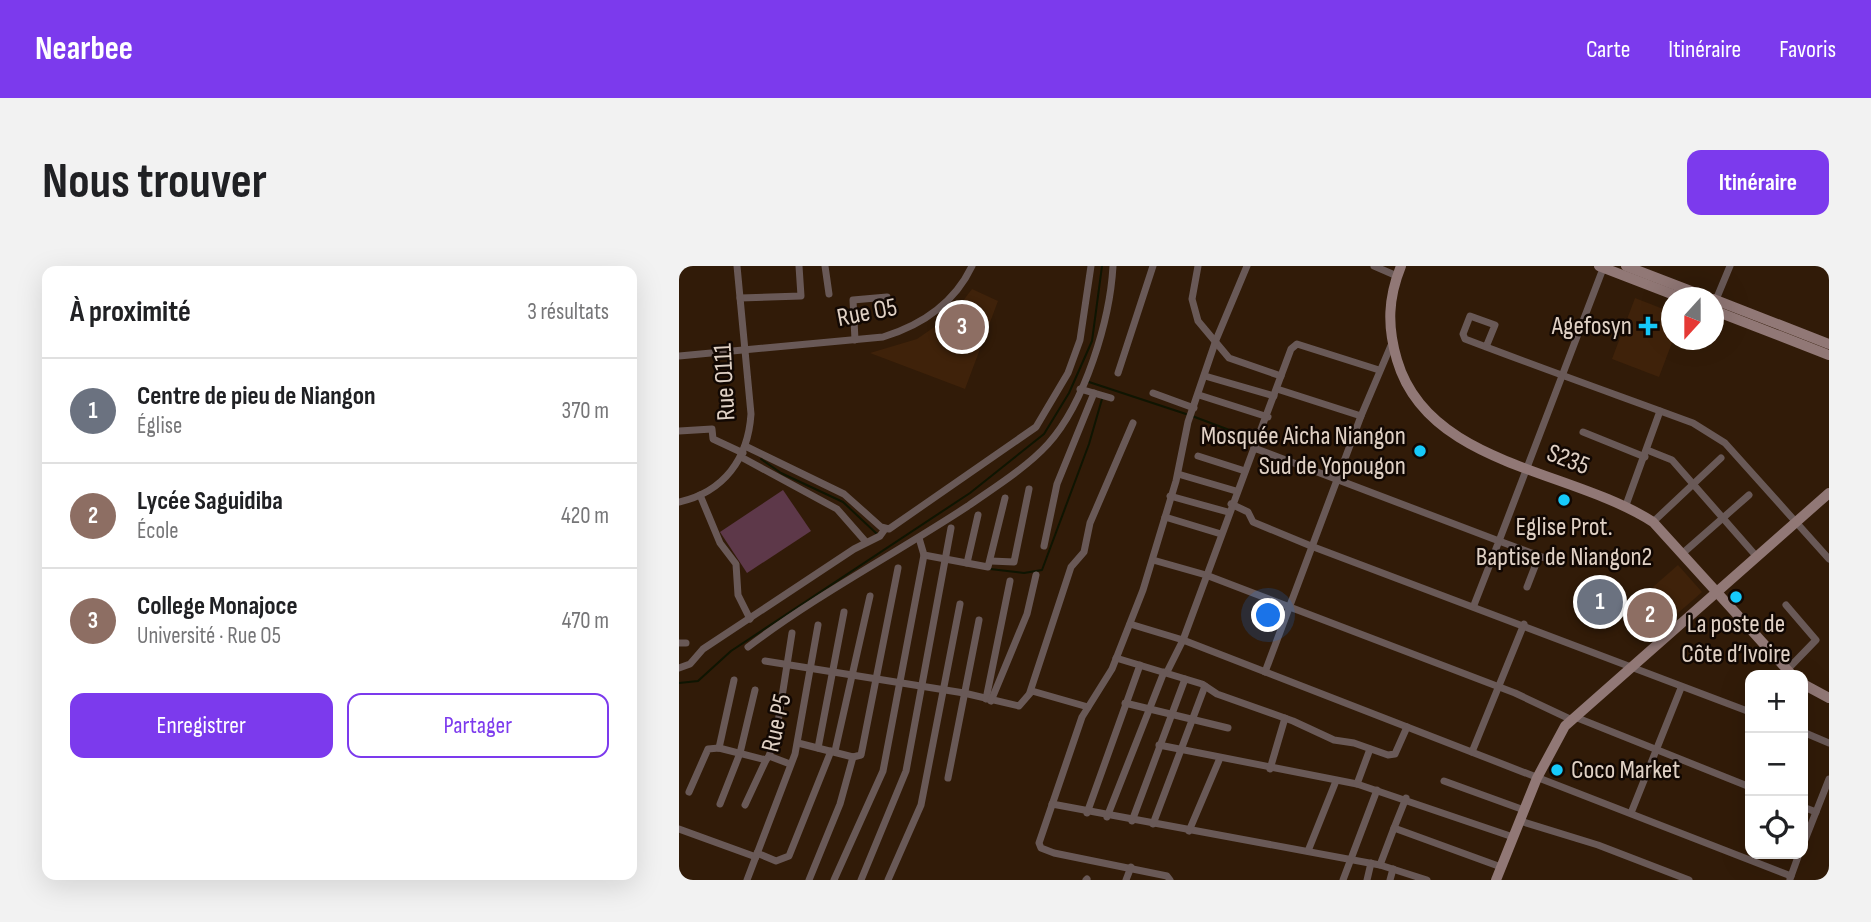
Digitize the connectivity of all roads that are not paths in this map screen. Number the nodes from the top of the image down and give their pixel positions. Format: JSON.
{"nodes":[{"id":1,"x":737,"y":266,"type":"edge"},
{"id":2,"x":799,"y":266,"type":"edge"},
{"id":3,"x":825,"y":266,"type":"edge"},
{"id":4,"x":972,"y":266,"type":"edge"},
{"id":5,"x":1091,"y":266,"type":"edge"},
{"id":6,"x":1113,"y":266,"type":"edge"},
{"id":7,"x":1153,"y":266,"type":"edge"},
{"id":8,"x":1198,"y":266,"type":"edge"},
{"id":9,"x":1247,"y":266,"type":"edge"},
{"id":10,"x":1374,"y":266,"type":"edge"},
{"id":11,"x":1626,"y":266,"type":"edge"},
{"id":12,"x":1730,"y":266,"type":"edge"},
{"id":13,"x":1602,"y":267,"type":"edge"},
{"id":14,"x":1399,"y":271,"type":"edge"},
{"id":15,"x":1675,"y":287,"type":"edge"},
{"id":16,"x":1720,"y":287,"type":"edge"},
{"id":17,"x":1661,"y":290,"type":"edge"},
{"id":18,"x":828,"y":294,"type":"dead end"},
{"id":19,"x":887,"y":297,"type":"dead end"},
{"id":20,"x":740,"y":298,"type":"junction"},
{"id":21,"x":1724,"y":307,"type":"edge"},
{"id":22,"x":1724,"y":308,"type":"edge"},
{"id":23,"x":855,"y":340,"type":"junction"},
{"id":24,"x":1216,"y":340,"type":"junction"},
{"id":25,"x":1392,"y":343,"type":"junction"},
{"id":26,"x":1829,"y":344,"type":"edge"},
{"id":27,"x":1486,"y":347,"type":"junction"},
{"id":28,"x":744,"y":350,"type":"junction"},
{"id":29,"x":1829,"y":355,"type":"edge"},
{"id":30,"x":679,"y":356,"type":"edge"},
{"id":31,"x":1380,"y":370,"type":"junction"},
{"id":32,"x":1118,"y":373,"type":"dead end"},
{"id":33,"x":1564,"y":374,"type":"junction"},
{"id":34,"x":1205,"y":376,"type":"junction"},
{"id":35,"x":1281,"y":376,"type":"junction"},
{"id":36,"x":1080,"y":387,"type":"junction"},
{"id":37,"x":1275,"y":392,"type":"junction"},
{"id":38,"x":1094,"y":393,"type":"junction"},
{"id":39,"x":1153,"y":393,"type":"dead end"},
{"id":40,"x":1199,"y":396,"type":"junction"},
{"id":41,"x":1111,"y":398,"type":"dead end"},
{"id":42,"x":1660,"y":411,"type":"junction"},
{"id":43,"x":1191,"y":414,"type":"junction"},
{"id":44,"x":1361,"y":416,"type":"junction"},
{"id":45,"x":1268,"y":417,"type":"junction"},
{"id":46,"x":1133,"y":423,"type":"dead end"},
{"id":47,"x":679,"y":431,"type":"edge"},
{"id":48,"x":1583,"y":432,"type":"dead end"},
{"id":49,"x":1254,"y":448,"type":"junction"},
{"id":50,"x":743,"y":452,"type":"junction"},
{"id":51,"x":1646,"y":453,"type":"junction"},
{"id":52,"x":1198,"y":456,"type":"dead end"},
{"id":53,"x":1721,"y":458,"type":"dead end"},
{"id":54,"x":1528,"y":467,"type":"junction"},
{"id":55,"x":1245,"y":471,"type":"junction"},
{"id":56,"x":1178,"y":474,"type":"junction"},
{"id":57,"x":1337,"y":479,"type":"junction"},
{"id":58,"x":1694,"y":483,"type":"junction"},
{"id":59,"x":1029,"y":489,"type":"dead end"},
{"id":60,"x":1236,"y":491,"type":"junction"},
{"id":61,"x":1829,"y":493,"type":"edge"},
{"id":62,"x":700,"y":495,"type":"junction"},
{"id":63,"x":1749,"y":495,"type":"dead end"},
{"id":64,"x":1170,"y":496,"type":"junction"},
{"id":65,"x":1005,"y":498,"type":"dead end"},
{"id":66,"x":679,"y":502,"type":"edge"},
{"id":67,"x":1231,"y":504,"type":"junction"},
{"id":68,"x":1626,"y":505,"type":"junction"},
{"id":69,"x":1228,"y":513,"type":"junction"},
{"id":70,"x":978,"y":515,"type":"dead end"},
{"id":71,"x":1165,"y":517,"type":"junction"},
{"id":72,"x":1722,"y":519,"type":"junction"},
{"id":73,"x":1653,"y":522,"type":"junction"},
{"id":74,"x":1798,"y":522,"type":"junction"},
{"id":75,"x":951,"y":528,"type":"dead end"},
{"id":76,"x":885,"y":529,"type":"junction"},
{"id":77,"x":1221,"y":534,"type":"junction"},
{"id":78,"x":919,"y":538,"type":"junction"},
{"id":79,"x":1499,"y":541,"type":"junction"},
{"id":80,"x":866,"y":542,"type":"junction"},
{"id":81,"x":1311,"y":546,"type":"junction"},
{"id":82,"x":1044,"y":547,"type":"dead end"},
{"id":83,"x":1683,"y":553,"type":"junction"},
{"id":84,"x":924,"y":555,"type":"junction"},
{"id":85,"x":1539,"y":556,"type":"junction"},
{"id":86,"x":1757,"y":557,"type":"junction"},
{"id":87,"x":945,"y":559,"type":"junction"},
{"id":88,"x":1829,"y":559,"type":"edge"},
{"id":89,"x":1153,"y":560,"type":"junction"},
{"id":90,"x":991,"y":561,"type":"junction"},
{"id":91,"x":967,"y":563,"type":"junction"},
{"id":92,"x":1561,"y":564,"type":"dead end"},
{"id":93,"x":898,"y":568,"type":"dead end"},
{"id":94,"x":1036,"y":575,"type":"dead end"},
{"id":95,"x":1206,"y":575,"type":"junction"},
{"id":96,"x":1010,"y":581,"type":"dead end"},
{"id":97,"x":1527,"y":587,"type":"dead end"},
{"id":98,"x":1714,"y":592,"type":"junction"},
{"id":99,"x":870,"y":596,"type":"dead end"},
{"id":100,"x":960,"y":604,"type":"dead end"},
{"id":101,"x":1474,"y":605,"type":"junction"},
{"id":102,"x":1786,"y":605,"type":"dead end"},
{"id":103,"x":1288,"y":608,"type":"junction"},
{"id":104,"x":843,"y":612,"type":"dead end"},
{"id":105,"x":750,"y":619,"type":"junction"},
{"id":106,"x":979,"y":620,"type":"dead end"},
{"id":107,"x":1129,"y":624,"type":"junction"},
{"id":108,"x":1524,"y":624,"type":"junction"},
{"id":109,"x":818,"y":625,"type":"dead end"},
{"id":110,"x":792,"y":633,"type":"dead end"},
{"id":111,"x":1183,"y":640,"type":"junction"},
{"id":112,"x":748,"y":647,"type":"dead end"},
{"id":113,"x":1116,"y":659,"type":"junction"},
{"id":114,"x":765,"y":661,"type":"dead end"},
{"id":115,"x":787,"y":665,"type":"junction"},
{"id":116,"x":1140,"y":665,"type":"junction"},
{"id":117,"x":1631,"y":665,"type":"junction"},
{"id":118,"x":679,"y":667,"type":"edge"},
{"id":119,"x":810,"y":669,"type":"junction"},
{"id":120,"x":1786,"y":670,"type":"edge"},
{"id":121,"x":1791,"y":670,"type":"edge"},
{"id":122,"x":1165,"y":672,"type":"junction"},
{"id":123,"x":1265,"y":672,"type":"junction"},
{"id":124,"x":832,"y":673,"type":"junction"},
{"id":125,"x":854,"y":676,"type":"junction"},
{"id":126,"x":1185,"y":679,"type":"junction"},
{"id":127,"x":734,"y":680,"type":"dead end"},
{"id":128,"x":876,"y":680,"type":"junction"},
{"id":129,"x":898,"y":683,"type":"junction"},
{"id":130,"x":1205,"y":686,"type":"junction"},
{"id":131,"x":923,"y":687,"type":"junction"},
{"id":132,"x":1808,"y":687,"type":"edge"},
{"id":133,"x":1497,"y":688,"type":"junction"},
{"id":134,"x":1681,"y":688,"type":"junction"},
{"id":135,"x":755,"y":690,"type":"dead end"},
{"id":136,"x":943,"y":690,"type":"junction"},
{"id":137,"x":964,"y":693,"type":"junction"},
{"id":138,"x":1029,"y":693,"type":"junction"},
{"id":139,"x":1829,"y":698,"type":"edge"},
{"id":140,"x":989,"y":700,"type":"junction"},
{"id":141,"x":1125,"y":703,"type":"junction"},
{"id":142,"x":1088,"y":707,"type":"junction"},
{"id":143,"x":1148,"y":709,"type":"junction"},
{"id":144,"x":1745,"y":710,"type":"edge"},
{"id":145,"x":1171,"y":713,"type":"junction"},
{"id":146,"x":1193,"y":718,"type":"junction"},
{"id":147,"x":1285,"y":718,"type":"junction"},
{"id":148,"x":1574,"y":718,"type":"junction"},
{"id":149,"x":1407,"y":727,"type":"junction"},
{"id":150,"x":1228,"y":728,"type":"dead end"},
{"id":151,"x":1805,"y":733,"type":"edge"},
{"id":152,"x":798,"y":743,"type":"junction"},
{"id":153,"x":1829,"y":743,"type":"edge"},
{"id":154,"x":1159,"y":745,"type":"junction"},
{"id":155,"x":719,"y":748,"type":"junction"},
{"id":156,"x":818,"y":748,"type":"junction"},
{"id":157,"x":1370,"y":749,"type":"junction"},
{"id":158,"x":1656,"y":749,"type":"junction"},
{"id":159,"x":1181,"y":750,"type":"junction"},
{"id":160,"x":833,"y":751,"type":"junction"},
{"id":161,"x":1472,"y":752,"type":"junction"},
{"id":162,"x":740,"y":753,"type":"junction"},
{"id":163,"x":853,"y":757,"type":"junction"},
{"id":164,"x":768,"y":758,"type":"junction"},
{"id":165,"x":1220,"y":758,"type":"junction"},
{"id":166,"x":790,"y":764,"type":"junction"},
{"id":167,"x":1270,"y":769,"type":"junction"},
{"id":168,"x":948,"y":778,"type":"dead end"},
{"id":169,"x":1537,"y":779,"type":"junction"},
{"id":170,"x":1829,"y":779,"type":"edge"},
{"id":171,"x":1336,"y":781,"type":"junction"},
{"id":172,"x":1444,"y":781,"type":"dead end"},
{"id":173,"x":1357,"y":784,"type":"junction"},
{"id":174,"x":1745,"y":784,"type":"edge"},
{"id":175,"x":1377,"y":790,"type":"junction"},
{"id":176,"x":689,"y":792,"type":"dead end"},
{"id":177,"x":1406,"y":798,"type":"junction"},
{"id":178,"x":720,"y":804,"type":"dead end"},
{"id":179,"x":1052,"y":804,"type":"junction"},
{"id":180,"x":745,"y":805,"type":"dead end"},
{"id":181,"x":1808,"y":809,"type":"edge"},
{"id":182,"x":1524,"y":810,"type":"junction"},
{"id":183,"x":1816,"y":812,"type":"junction"},
{"id":184,"x":1087,"y":813,"type":"junction"},
{"id":185,"x":1631,"y":813,"type":"junction"},
{"id":186,"x":1107,"y":817,"type":"junction"},
{"id":187,"x":1132,"y":821,"type":"junction"},
{"id":188,"x":1520,"y":821,"type":"junction"},
{"id":189,"x":1153,"y":824,"type":"junction"},
{"id":190,"x":1394,"y":828,"type":"junction"},
{"id":191,"x":679,"y":829,"type":"edge"},
{"id":192,"x":1189,"y":831,"type":"junction"},
{"id":193,"x":1808,"y":832,"type":"edge"},
{"id":194,"x":1513,"y":837,"type":"junction"},
{"id":195,"x":1308,"y":851,"type":"junction"},
{"id":196,"x":756,"y":855,"type":"junction"},
{"id":197,"x":1349,"y":859,"type":"junction"},
{"id":198,"x":1798,"y":859,"type":"edge"},
{"id":199,"x":1376,"y":864,"type":"junction"},
{"id":200,"x":1132,"y":867,"type":"junction"},
{"id":201,"x":1501,"y":867,"type":"junction"},
{"id":202,"x":1394,"y":869,"type":"junction"},
{"id":203,"x":1413,"y":878,"type":"edge"},
{"id":204,"x":1790,"y":878,"type":"edge"},
{"id":205,"x":1498,"y":879,"type":"edge"},
{"id":206,"x":747,"y":880,"type":"edge"},
{"id":207,"x":809,"y":880,"type":"edge"},
{"id":208,"x":834,"y":880,"type":"edge"},
{"id":209,"x":861,"y":880,"type":"edge"},
{"id":210,"x":888,"y":880,"type":"edge"},
{"id":211,"x":1126,"y":880,"type":"edge"},
{"id":212,"x":1170,"y":880,"type":"edge"},
{"id":213,"x":1343,"y":880,"type":"edge"},
{"id":214,"x":1367,"y":880,"type":"edge"},
{"id":215,"x":1390,"y":880,"type":"edge"},
{"id":216,"x":1427,"y":880,"type":"edge"},
{"id":217,"x":1689,"y":880,"type":"edge"}],
"edges":[{"from":1,"to":20,"type":"street","name":"Rue O111"},
{"from":2,"to":20,"type":"street"},
{"from":3,"to":18,"type":"street"},
{"from":4,"to":23,"type":"street","name":"Rue O5"},
{"from":5,"to":76,"type":"street"},
{"from":6,"to":36,"type":"street"},
{"from":7,"to":32,"type":"street"},
{"from":8,"to":24,"type":"street"},
{"from":9,"to":24,"type":"street"},
{"from":10,"to":14,"type":"street"},
{"from":11,"to":15,"type":"street"},
{"from":12,"to":16,"type":"street"},
{"from":13,"to":17,"type":"street"},
{"from":13,"to":33,"type":"street"},
{"from":14,"to":25,"type":"street","name":"S235"},
{"from":19,"to":23,"type":"street"},
{"from":20,"to":28,"type":"street","name":"Rue O111"},
{"from":21,"to":26,"type":"street"},
{"from":22,"to":29,"type":"street"},
{"from":23,"to":28,"type":"street","name":"Rue O5"},
{"from":24,"to":34,"type":"street"},
{"from":24,"to":35,"type":"street"},
{"from":25,"to":31,"type":"street"},
{"from":25,"to":54,"type":"street","name":"S235"},
{"from":27,"to":27,"type":"street"},
{"from":27,"to":33,"type":"street"},
{"from":28,"to":30,"type":"street","name":"Rue O5"},
{"from":28,"to":50,"type":"street","name":"Rue O111"},
{"from":31,"to":35,"type":"street"},
{"from":31,"to":44,"type":"street"},
{"from":33,"to":42,"type":"street"},
{"from":33,"to":54,"type":"street"},
{"from":34,"to":37,"type":"street"},
{"from":34,"to":40,"type":"street"},
{"from":35,"to":37,"type":"street"},
{"from":36,"to":38,"type":"street"},
{"from":36,"to":78,"type":"street"},
{"from":37,"to":44,"type":"street"},
{"from":37,"to":45,"type":"street"},
{"from":38,"to":41,"type":"street"},
{"from":38,"to":82,"type":"street"},
{"from":39,"to":43,"type":"street"},
{"from":40,"to":43,"type":"street"},
{"from":40,"to":45,"type":"street"},
{"from":42,"to":51,"type":"street"},
{"from":42,"to":74,"type":"street"},
{"from":43,"to":56,"type":"street"},
{"from":44,"to":57,"type":"street"},
{"from":45,"to":49,"type":"street"},
{"from":46,"to":138,"type":"street"},
{"from":47,"to":50,"type":"street"},
{"from":48,"to":51,"type":"street"},
{"from":49,"to":55,"type":"street"},
{"from":49,"to":57,"type":"street"},
{"from":50,"to":62,"type":"street","name":"Rue O111"},
{"from":50,"to":76,"type":"street"},
{"from":50,"to":80,"type":"street"},
{"from":51,"to":58,"type":"street"},
{"from":51,"to":68,"type":"street"},
{"from":52,"to":55,"type":"street"},
{"from":53,"to":58,"type":"street"},
{"from":54,"to":68,"type":"street","name":"S235"},
{"from":54,"to":79,"type":"street"},
{"from":55,"to":60,"type":"street"},
{"from":56,"to":60,"type":"street"},
{"from":56,"to":64,"type":"street"},
{"from":57,"to":79,"type":"street"},
{"from":57,"to":81,"type":"street"},
{"from":58,"to":72,"type":"street"},
{"from":58,"to":73,"type":"street"},
{"from":59,"to":90,"type":"street"},
{"from":60,"to":67,"type":"street"},
{"from":61,"to":74,"type":"street"},
{"from":62,"to":66,"type":"street","name":"Rue O111"},
{"from":62,"to":105,"type":"street"},
{"from":63,"to":72,"type":"street"},
{"from":64,"to":69,"type":"street"},
{"from":64,"to":71,"type":"street"},
{"from":65,"to":90,"type":"street"},
{"from":67,"to":69,"type":"street"},
{"from":67,"to":81,"type":"street"},
{"from":68,"to":73,"type":"street","name":"S235"},
{"from":69,"to":77,"type":"street"},
{"from":70,"to":91,"type":"street"},
{"from":71,"to":77,"type":"street"},
{"from":71,"to":89,"type":"street"},
{"from":72,"to":83,"type":"street"},
{"from":72,"to":86,"type":"street"},
{"from":73,"to":83,"type":"street","name":"S235"},
{"from":74,"to":86,"type":"street"},
{"from":74,"to":88,"type":"street"},
{"from":75,"to":87,"type":"street"},
{"from":76,"to":80,"type":"street"},
{"from":77,"to":95,"type":"street"},
{"from":78,"to":84,"type":"street"},
{"from":78,"to":112,"type":"street"},
{"from":79,"to":85,"type":"street"},
{"from":79,"to":101,"type":"street"},
{"from":80,"to":105,"type":"street"},
{"from":81,"to":101,"type":"street"},
{"from":81,"to":103,"type":"street"},
{"from":83,"to":98,"type":"street","name":"S235"},
{"from":84,"to":87,"type":"street"},
{"from":84,"to":129,"type":"street"},
{"from":85,"to":92,"type":"street"},
{"from":85,"to":97,"type":"street"},
{"from":86,"to":98,"type":"street"},
{"from":87,"to":91,"type":"street"},
{"from":87,"to":131,"type":"street"},
{"from":89,"to":95,"type":"street"},
{"from":89,"to":107,"type":"street"},
{"from":90,"to":91,"type":"street"},
{"from":93,"to":128,"type":"street"},
{"from":94,"to":140,"type":"street"},
{"from":95,"to":103,"type":"street"},
{"from":95,"to":111,"type":"street"},
{"from":96,"to":140,"type":"street"},
{"from":98,"to":117,"type":"street"},
{"from":98,"to":120,"type":"street","name":"S235"},
{"from":99,"to":125,"type":"street"},
{"from":100,"to":136,"type":"street"},
{"from":101,"to":108,"type":"street"},
{"from":102,"to":121,"type":"street"},
{"from":103,"to":123,"type":"street"},
{"from":103,"to":133,"type":"street"},
{"from":104,"to":124,"type":"street"},
{"from":105,"to":118,"type":"street"},
{"from":106,"to":137,"type":"street"},
{"from":107,"to":111,"type":"street"},
{"from":107,"to":113,"type":"street"},
{"from":108,"to":117,"type":"street"},
{"from":108,"to":133,"type":"street"},
{"from":109,"to":119,"type":"street","name":"Rue P5"},
{"from":110,"to":115,"type":"street"},
{"from":111,"to":122,"type":"street"},
{"from":111,"to":123,"type":"street"},
{"from":113,"to":116,"type":"street"},
{"from":113,"to":142,"type":"street"},
{"from":114,"to":115,"type":"street"},
{"from":115,"to":119,"type":"street"},
{"from":115,"to":164,"type":"street"},
{"from":116,"to":122,"type":"street"},
{"from":116,"to":141,"type":"street"},
{"from":117,"to":134,"type":"street"},
{"from":117,"to":148,"type":"street"},
{"from":119,"to":124,"type":"street"},
{"from":119,"to":152,"type":"street","name":"Rue P5"},
{"from":122,"to":126,"type":"street"},
{"from":122,"to":143,"type":"street"},
{"from":123,"to":149,"type":"street"},
{"from":124,"to":125,"type":"street"},
{"from":124,"to":156,"type":"street"},
{"from":125,"to":128,"type":"street"},
{"from":125,"to":160,"type":"street"},
{"from":126,"to":130,"type":"street"},
{"from":126,"to":145,"type":"street"},
{"from":127,"to":155,"type":"street"},
{"from":128,"to":129,"type":"street"},
{"from":128,"to":163,"type":"street"},
{"from":129,"to":131,"type":"street"},
{"from":129,"to":208,"type":"street"},
{"from":130,"to":146,"type":"street"},
{"from":130,"to":147,"type":"street"},
{"from":131,"to":136,"type":"street"},
{"from":131,"to":209,"type":"street"},
{"from":132,"to":139,"type":"street"},
{"from":133,"to":148,"type":"street"},
{"from":133,"to":161,"type":"street"},
{"from":134,"to":144,"type":"street"},
{"from":134,"to":158,"type":"street"},
{"from":135,"to":162,"type":"street"},
{"from":136,"to":137,"type":"street"},
{"from":136,"to":210,"type":"street"},
{"from":137,"to":140,"type":"street"},
{"from":137,"to":168,"type":"street"},
{"from":138,"to":140,"type":"street"},
{"from":138,"to":142,"type":"street"},
{"from":141,"to":143,"type":"street"},
{"from":141,"to":184,"type":"street"},
{"from":142,"to":179,"type":"street"},
{"from":143,"to":145,"type":"street"},
{"from":143,"to":186,"type":"street"},
{"from":145,"to":146,"type":"street"},
{"from":145,"to":154,"type":"street"},
{"from":146,"to":150,"type":"street"},
{"from":146,"to":159,"type":"street"},
{"from":147,"to":157,"type":"street"},
{"from":147,"to":167,"type":"street"},
{"from":148,"to":158,"type":"street"},
{"from":148,"to":169,"type":"street"},
{"from":149,"to":157,"type":"street"},
{"from":149,"to":161,"type":"street"},
{"from":151,"to":153,"type":"street"},
{"from":152,"to":156,"type":"street"},
{"from":152,"to":166,"type":"street","name":"Rue P5"},
{"from":154,"to":159,"type":"street"},
{"from":154,"to":187,"type":"street"},
{"from":155,"to":162,"type":"street"},
{"from":155,"to":176,"type":"street"},
{"from":156,"to":160,"type":"street"},
{"from":157,"to":173,"type":"street"},
{"from":158,"to":174,"type":"street"},
{"from":158,"to":185,"type":"street"},
{"from":159,"to":165,"type":"street"},
{"from":159,"to":189,"type":"street"},
{"from":160,"to":163,"type":"street"},
{"from":160,"to":196,"type":"street"},
{"from":161,"to":169,"type":"street"},
{"from":162,"to":164,"type":"street"},
{"from":162,"to":178,"type":"street"},
{"from":163,"to":207,"type":"street"},
{"from":164,"to":166,"type":"street"},
{"from":164,"to":180,"type":"street"},
{"from":165,"to":167,"type":"street"},
{"from":165,"to":192,"type":"street"},
{"from":166,"to":196,"type":"street","name":"Rue P5"},
{"from":167,"to":171,"type":"street"},
{"from":169,"to":182,"type":"street"},
{"from":169,"to":185,"type":"street"},
{"from":170,"to":183,"type":"street"},
{"from":171,"to":173,"type":"street"},
{"from":171,"to":195,"type":"street"},
{"from":172,"to":182,"type":"street"},
{"from":173,"to":175,"type":"street"},
{"from":175,"to":177,"type":"street"},
{"from":175,"to":197,"type":"street"},
{"from":177,"to":190,"type":"street"},
{"from":177,"to":194,"type":"street"},
{"from":179,"to":184,"type":"street"},
{"from":179,"to":200,"type":"street"},
{"from":181,"to":183,"type":"street"},
{"from":182,"to":188,"type":"street"},
{"from":183,"to":193,"type":"street"},
{"from":184,"to":186,"type":"street"},
{"from":185,"to":204,"type":"street"},
{"from":186,"to":187,"type":"street"},
{"from":187,"to":189,"type":"street"},
{"from":188,"to":194,"type":"street"},
{"from":188,"to":217,"type":"street"},
{"from":189,"to":192,"type":"street"},
{"from":190,"to":199,"type":"street"},
{"from":190,"to":201,"type":"street"},
{"from":191,"to":196,"type":"street"},
{"from":192,"to":195,"type":"street"},
{"from":194,"to":201,"type":"street"},
{"from":195,"to":197,"type":"street"},
{"from":196,"to":206,"type":"street","name":"Rue P5"},
{"from":197,"to":199,"type":"street"},
{"from":197,"to":213,"type":"street"},
{"from":198,"to":204,"type":"street"},
{"from":199,"to":202,"type":"street"},
{"from":199,"to":214,"type":"street"},
{"from":200,"to":211,"type":"street"},
{"from":200,"to":212,"type":"street"},
{"from":201,"to":205,"type":"street"},
{"from":202,"to":203,"type":"street"},
{"from":202,"to":215,"type":"street"},
{"from":203,"to":216,"type":"street"}]}
